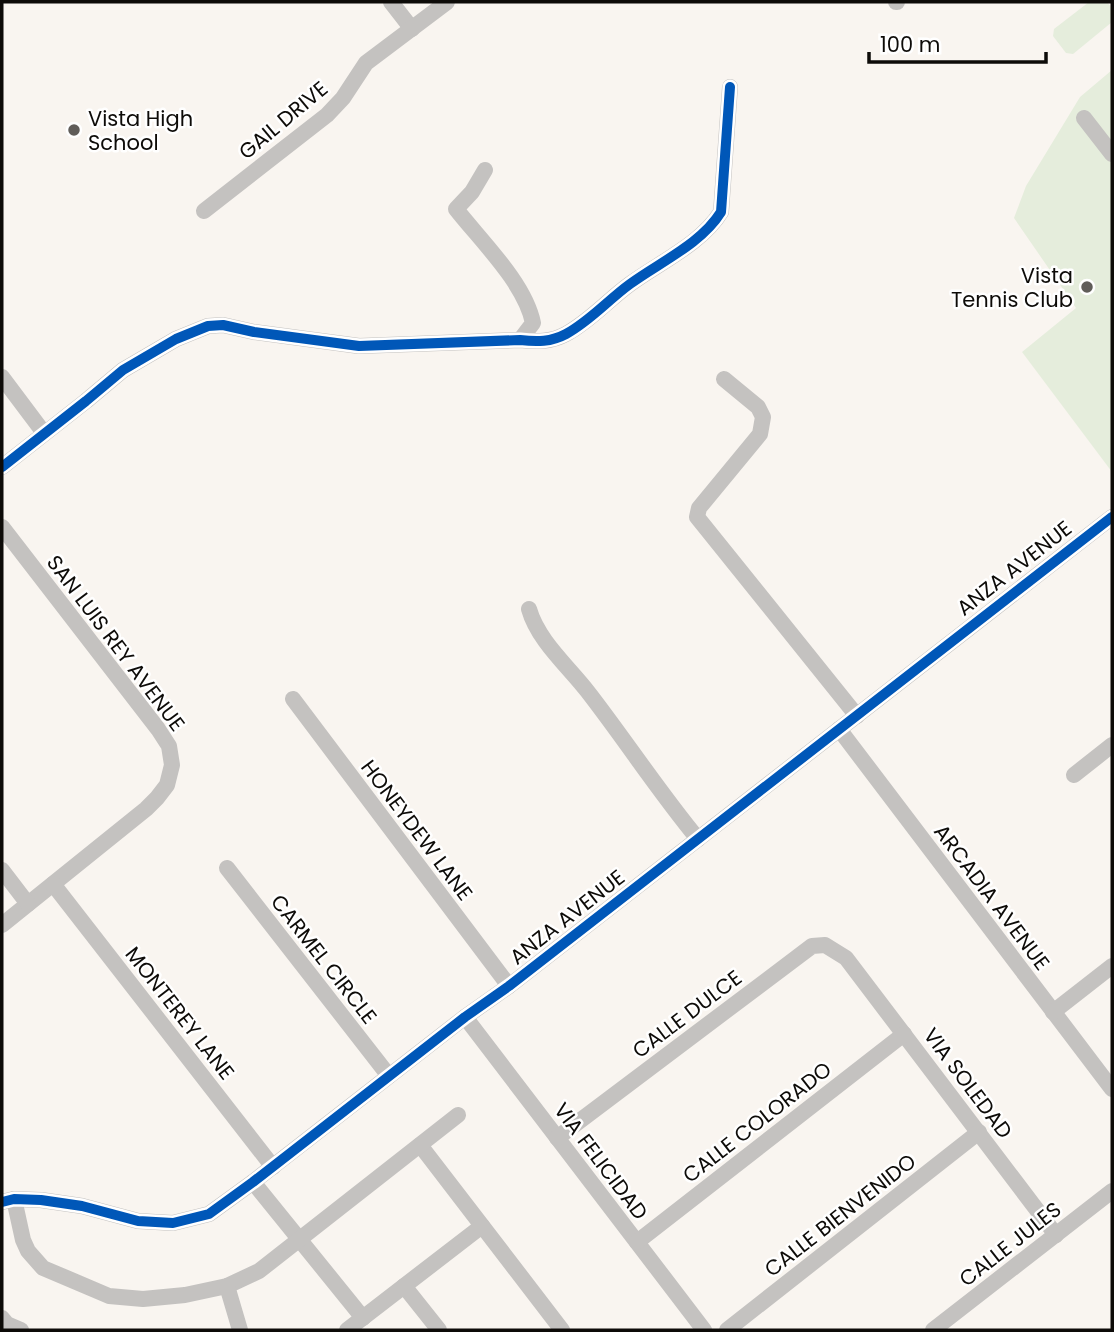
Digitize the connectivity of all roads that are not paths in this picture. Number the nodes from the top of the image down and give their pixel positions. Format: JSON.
{"nodes":[{"id":1,"x":391,"y":2,"type":"edge"},
{"id":2,"x":447,"y":2,"type":"edge"},
{"id":3,"x":412,"y":29,"type":"junction"},
{"id":4,"x":730,"y":87,"type":"dead end"},
{"id":5,"x":1084,"y":118,"type":"dead end"},
{"id":6,"x":1112,"y":154,"type":"edge"},
{"id":7,"x":485,"y":170,"type":"dead end"},
{"id":8,"x":204,"y":211,"type":"dead end"},
{"id":9,"x":520,"y":340,"type":"junction"},
{"id":10,"x":2,"y":377,"type":"edge"},
{"id":11,"x":724,"y":379,"type":"dead end"},
{"id":12,"x":44,"y":433,"type":"junction"},
{"id":13,"x":2,"y":467,"type":"edge"},
{"id":14,"x":1112,"y":517,"type":"edge"},
{"id":15,"x":2,"y":527,"type":"edge"},
{"id":16,"x":529,"y":610,"type":"dead end"},
{"id":17,"x":293,"y":699,"type":"dead end"},
{"id":18,"x":857,"y":716,"type":"junction"},
{"id":19,"x":839,"y":729,"type":"junction"},
{"id":20,"x":1112,"y":745,"type":"edge"},
{"id":21,"x":1074,"y":775,"type":"dead end"},
{"id":22,"x":698,"y":839,"type":"junction"},
{"id":23,"x":226,"y":868,"type":"dead end"},
{"id":24,"x":2,"y":870,"type":"edge"},
{"id":25,"x":53,"y":884,"type":"junction"},
{"id":26,"x":28,"y":904,"type":"junction"},
{"id":27,"x":2,"y":925,"type":"edge"},
{"id":28,"x":846,"y":958,"type":"joint"},
{"id":29,"x":1112,"y":966,"type":"edge"},
{"id":30,"x":509,"y":986,"type":"junction"},
{"id":31,"x":1053,"y":1012,"type":"junction"},
{"id":32,"x":465,"y":1017,"type":"junction"},
{"id":33,"x":904,"y":1034,"type":"junction"},
{"id":34,"x":389,"y":1076,"type":"junction"},
{"id":35,"x":1112,"y":1089,"type":"edge"},
{"id":36,"x":458,"y":1115,"type":"dead end"},
{"id":37,"x":979,"y":1132,"type":"junction"},
{"id":38,"x":558,"y":1138,"type":"junction"},
{"id":39,"x":421,"y":1144,"type":"junction"},
{"id":40,"x":274,"y":1167,"type":"junction"},
{"id":41,"x":253,"y":1182,"type":"junction"},
{"id":42,"x":1112,"y":1191,"type":"edge"},
{"id":43,"x":8,"y":1201,"type":"edge"},
{"id":44,"x":482,"y":1226,"type":"junction"},
{"id":45,"x":1056,"y":1235,"type":"junction"},
{"id":46,"x":299,"y":1239,"type":"junction"},
{"id":47,"x":637,"y":1242,"type":"junction"},
{"id":48,"x":227,"y":1286,"type":"junction"},
{"id":49,"x":404,"y":1286,"type":"junction"},
{"id":50,"x":2,"y":1318,"type":"edge"},
{"id":51,"x":363,"y":1318,"type":"junction"},
{"id":52,"x":21,"y":1330,"type":"edge"},
{"id":53,"x":240,"y":1330,"type":"edge"},
{"id":54,"x":347,"y":1330,"type":"edge"},
{"id":55,"x":439,"y":1330,"type":"edge"},
{"id":56,"x":562,"y":1330,"type":"edge"},
{"id":57,"x":704,"y":1330,"type":"edge"},
{"id":58,"x":727,"y":1330,"type":"edge"},
{"id":59,"x":933,"y":1330,"type":"edge"}],
"edges":[{"from":1,"to":3,"type":"street"},
{"from":2,"to":3,"type":"street","name":"GAIL DRIVE"},
{"from":3,"to":8,"type":"street","name":"GAIL DRIVE"},
{"from":4,"to":9,"type":"street"},
{"from":5,"to":6,"type":"street"},
{"from":7,"to":9,"type":"street"},
{"from":9,"to":12,"type":"street"},
{"from":10,"to":12,"type":"street"},
{"from":11,"to":18,"type":"street"},
{"from":12,"to":13,"type":"street"},
{"from":14,"to":18,"type":"street","name":"ANZA AVENUE"},
{"from":15,"to":25,"type":"street","name":"SAN LUIS REY AVENUE"},
{"from":16,"to":22,"type":"street"},
{"from":17,"to":30,"type":"street","name":"HONEYDEW LANE"},
{"from":18,"to":19,"type":"street","name":"ANZA AVENUE"},
{"from":19,"to":22,"type":"street","name":"ANZA AVENUE"},
{"from":19,"to":31,"type":"street","name":"ARCADIA AVENUE"},
{"from":20,"to":21,"type":"street"},
{"from":22,"to":30,"type":"street","name":"ANZA AVENUE"},
{"from":23,"to":34,"type":"street","name":"CARMEL CIRCLE"},
{"from":24,"to":26,"type":"street"},
{"from":25,"to":26,"type":"street","name":"SAN LUIS REY AVENUE"},
{"from":25,"to":40,"type":"street","name":"MONTEREY LANE"},
{"from":26,"to":27,"type":"street","name":"SAN LUIS REY AVENUE"},
{"from":28,"to":33,"type":"street","name":"VIA SOLEDAD"},
{"from":28,"to":38,"type":"street","name":"CALLE DULCE"},
{"from":29,"to":31,"type":"street"},
{"from":30,"to":32,"type":"street","name":"ANZA AVENUE"},
{"from":31,"to":35,"type":"street","name":"ARCADIA AVENUE"},
{"from":32,"to":34,"type":"street","name":"ANZA AVENUE"},
{"from":32,"to":38,"type":"street","name":"VIA FELICIDAD"},
{"from":33,"to":37,"type":"street","name":"VIA SOLEDAD"},
{"from":33,"to":47,"type":"street","name":"CALLE COLORADO"},
{"from":34,"to":40,"type":"street","name":"ANZA AVENUE"},
{"from":36,"to":39,"type":"street"},
{"from":37,"to":45,"type":"street","name":"VIA SOLEDAD"},
{"from":37,"to":58,"type":"street","name":"CALLE BIENVENIDO"},
{"from":38,"to":47,"type":"street","name":"VIA FELICIDAD"},
{"from":39,"to":44,"type":"street"},
{"from":39,"to":46,"type":"street"},
{"from":40,"to":41,"type":"street","name":"ANZA AVENUE"},
{"from":41,"to":43,"type":"street","name":"ANZA AVENUE"},
{"from":41,"to":46,"type":"street"},
{"from":42,"to":45,"type":"street","name":"CALLE JULES"},
{"from":43,"to":48,"type":"street"},
{"from":44,"to":49,"type":"street"},
{"from":44,"to":56,"type":"street"},
{"from":45,"to":59,"type":"street","name":"CALLE JULES"},
{"from":46,"to":48,"type":"street"},
{"from":46,"to":51,"type":"street"},
{"from":47,"to":57,"type":"street","name":"VIA FELICIDAD"},
{"from":48,"to":53,"type":"street"},
{"from":49,"to":51,"type":"street"},
{"from":49,"to":55,"type":"street"},
{"from":50,"to":52,"type":"street"},
{"from":51,"to":54,"type":"street"}]}
